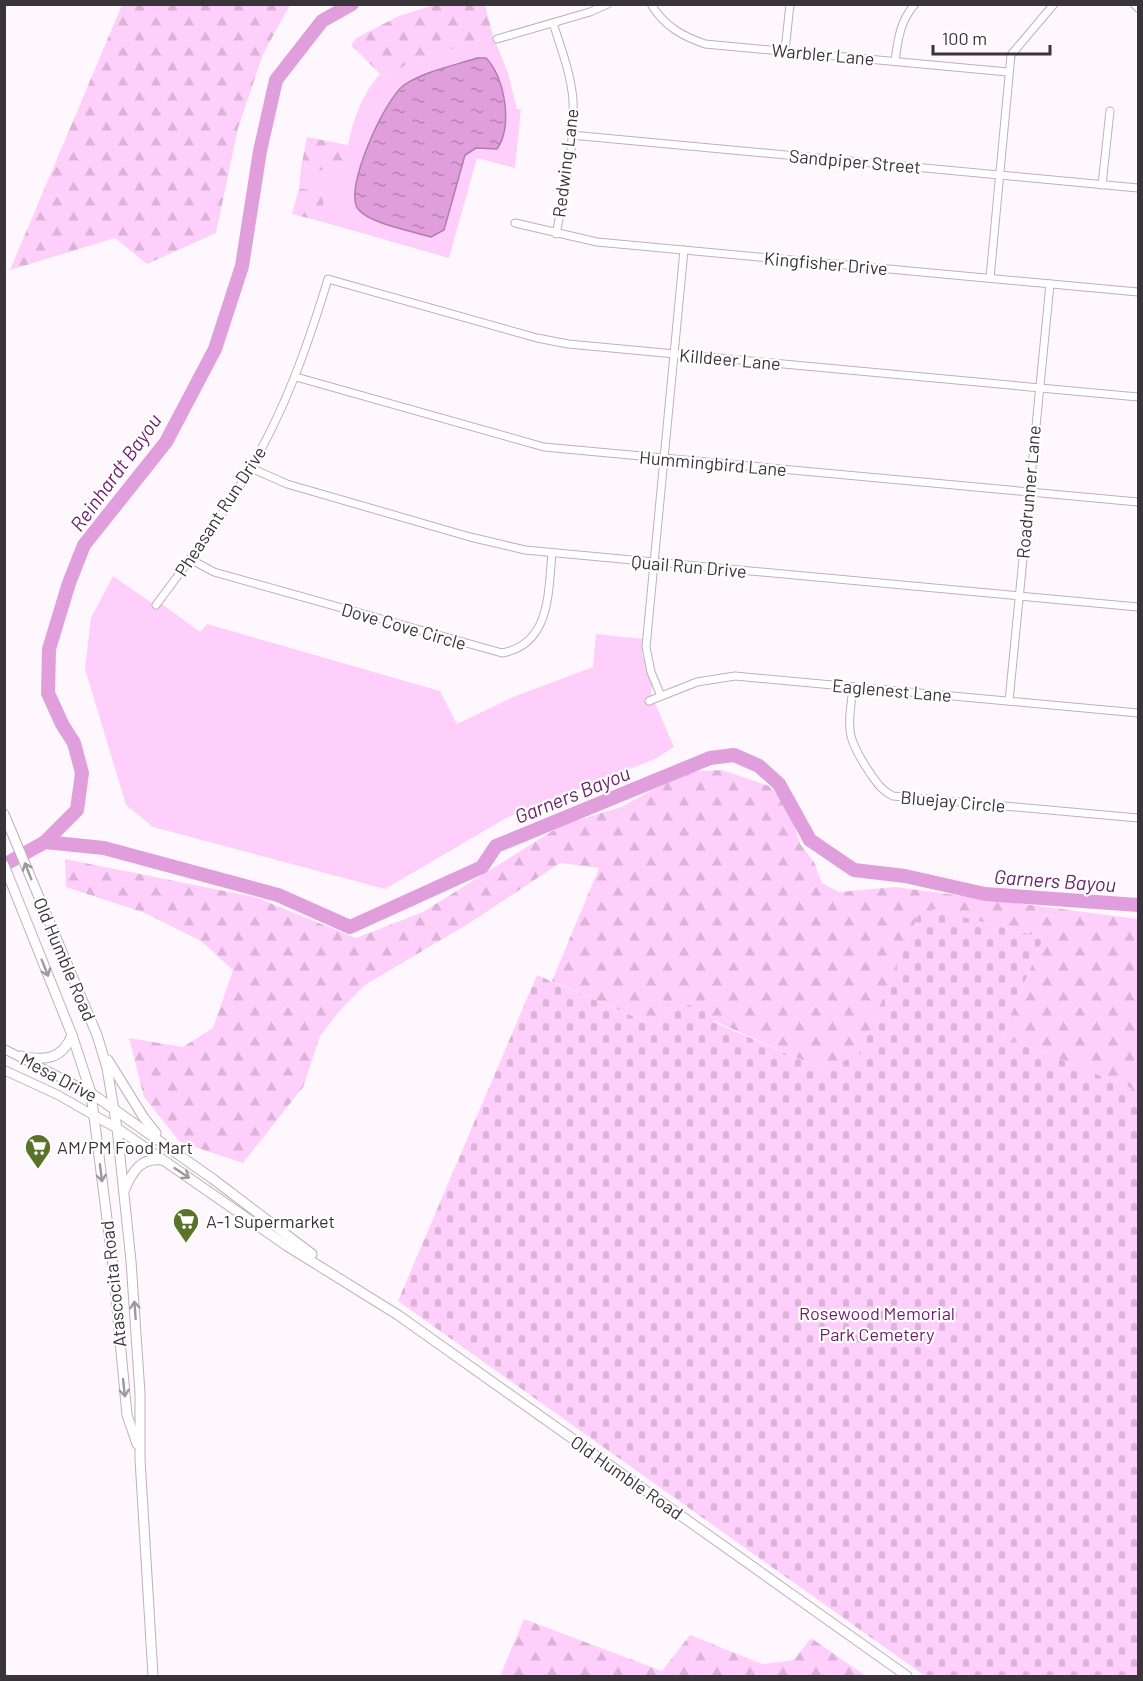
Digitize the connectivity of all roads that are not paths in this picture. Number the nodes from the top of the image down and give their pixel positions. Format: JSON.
{"nodes":[{"id":1,"x":608,"y":4,"type":"edge"},
{"id":2,"x":651,"y":4,"type":"edge"},
{"id":3,"x":790,"y":4,"type":"edge"},
{"id":4,"x":915,"y":4,"type":"edge"},
{"id":5,"x":1054,"y":4,"type":"edge"},
{"id":6,"x":1134,"y":4,"type":"edge"},
{"id":7,"x":1138,"y":8,"type":"edge"},
{"id":8,"x":553,"y":23,"type":"junction"},
{"id":9,"x":497,"y":39,"type":"dead end"},
{"id":10,"x":785,"y":51,"type":"junction"},
{"id":11,"x":895,"y":61,"type":"junction"},
{"id":12,"x":1008,"y":72,"type":"junction"},
{"id":13,"x":1110,"y":111,"type":"dead end"},
{"id":14,"x":571,"y":135,"type":"junction"},
{"id":15,"x":999,"y":175,"type":"junction"},
{"id":16,"x":1102,"y":185,"type":"junction"},
{"id":17,"x":1138,"y":188,"type":"edge"},
{"id":18,"x":515,"y":223,"type":"dead end"},
{"id":19,"x":556,"y":234,"type":"junction"},
{"id":20,"x":684,"y":250,"type":"junction"},
{"id":21,"x":990,"y":278,"type":"junction"},
{"id":22,"x":328,"y":279,"type":"joint"},
{"id":23,"x":1050,"y":284,"type":"junction"},
{"id":24,"x":1138,"y":292,"type":"edge"},
{"id":25,"x":673,"y":354,"type":"junction"},
{"id":26,"x":296,"y":377,"type":"junction"},
{"id":27,"x":1038,"y":388,"type":"junction"},
{"id":28,"x":1138,"y":397,"type":"edge"},
{"id":29,"x":664,"y":458,"type":"junction"},
{"id":30,"x":251,"y":468,"type":"junction"},
{"id":31,"x":1028,"y":491,"type":"junction"},
{"id":32,"x":1138,"y":502,"type":"edge"},
{"id":33,"x":552,"y":554,"type":"junction"},
{"id":34,"x":190,"y":559,"type":"junction"},
{"id":35,"x":655,"y":563,"type":"junction"},
{"id":36,"x":1019,"y":596,"type":"junction"},
{"id":37,"x":156,"y":605,"type":"dead end"},
{"id":38,"x":1138,"y":607,"type":"edge"},
{"id":39,"x":853,"y":687,"type":"junction"},
{"id":40,"x":661,"y":696,"type":"junction"},
{"id":41,"x":1009,"y":700,"type":"junction"},
{"id":42,"x":649,"y":701,"type":"dead end"},
{"id":43,"x":1138,"y":713,"type":"edge"},
{"id":44,"x":4,"y":814,"type":"edge"},
{"id":45,"x":1138,"y":818,"type":"edge"},
{"id":46,"x":4,"y":865,"type":"edge"},
{"id":47,"x":72,"y":1035,"type":"junction"},
{"id":48,"x":98,"y":1040,"type":"junction"},
{"id":49,"x":4,"y":1049,"type":"edge"},
{"id":50,"x":21,"y":1056,"type":"junction"},
{"id":51,"x":4,"y":1070,"type":"edge"},
{"id":52,"x":91,"y":1093,"type":"junction"},
{"id":53,"x":113,"y":1107,"type":"junction"},
{"id":54,"x":93,"y":1115,"type":"junction"},
{"id":55,"x":117,"y":1128,"type":"junction"},
{"id":56,"x":166,"y":1144,"type":"junction"},
{"id":57,"x":166,"y":1162,"type":"junction"},
{"id":58,"x":124,"y":1191,"type":"junction"},
{"id":59,"x":345,"y":1280,"type":"junction"},
{"id":60,"x":140,"y":1452,"type":"junction"},
{"id":61,"x":153,"y":1677,"type":"edge"},
{"id":62,"x":908,"y":1677,"type":"edge"}],
"edges":[{"from":1,"to":8,"type":"street"},
{"from":2,"to":10,"type":"street","name":"Warbler Lane"},
{"from":3,"to":10,"type":"street"},
{"from":4,"to":11,"type":"street"},
{"from":5,"to":12,"type":"street"},
{"from":6,"to":7,"type":"street"},
{"from":8,"to":9,"type":"street"},
{"from":8,"to":14,"type":"street","name":"Redwing Lane"},
{"from":10,"to":11,"type":"street","name":"Warbler Lane"},
{"from":11,"to":12,"type":"street","name":"Warbler Lane"},
{"from":12,"to":15,"type":"street"},
{"from":13,"to":16,"type":"street"},
{"from":14,"to":15,"type":"street","name":"Sandpiper Street"},
{"from":14,"to":19,"type":"street","name":"Redwing Lane"},
{"from":15,"to":16,"type":"street","name":"Sandpiper Street"},
{"from":15,"to":21,"type":"street"},
{"from":16,"to":17,"type":"street","name":"Sandpiper Street"},
{"from":18,"to":19,"type":"street","name":"Kingfisher Drive"},
{"from":19,"to":20,"type":"street","name":"Kingfisher Drive"},
{"from":20,"to":21,"type":"street","name":"Kingfisher Drive"},
{"from":20,"to":25,"type":"street"},
{"from":21,"to":23,"type":"street","name":"Kingfisher Drive"},
{"from":22,"to":25,"type":"street","name":"Killdeer Lane"},
{"from":22,"to":26,"type":"street","name":"Pheasant Run Drive"},
{"from":23,"to":24,"type":"street","name":"Kingfisher Drive"},
{"from":23,"to":27,"type":"street","name":"Roadrunner Lane"},
{"from":25,"to":27,"type":"street","name":"Killdeer Lane"},
{"from":25,"to":29,"type":"street"},
{"from":26,"to":29,"type":"street","name":"Hummingbird Lane"},
{"from":26,"to":30,"type":"street","name":"Pheasant Run Drive"},
{"from":27,"to":28,"type":"street","name":"Killdeer Lane"},
{"from":27,"to":31,"type":"street","name":"Roadrunner Lane"},
{"from":29,"to":31,"type":"street","name":"Hummingbird Lane"},
{"from":29,"to":35,"type":"street"},
{"from":30,"to":33,"type":"street","name":"Quail Run Drive"},
{"from":30,"to":34,"type":"street","name":"Pheasant Run Drive"},
{"from":31,"to":32,"type":"street","name":"Hummingbird Lane"},
{"from":31,"to":36,"type":"street","name":"Roadrunner Lane"},
{"from":33,"to":34,"type":"street","name":"Dove Cove Circle"},
{"from":33,"to":35,"type":"street","name":"Quail Run Drive"},
{"from":34,"to":37,"type":"street","name":"Pheasant Run Drive"},
{"from":35,"to":36,"type":"street","name":"Quail Run Drive"},
{"from":35,"to":40,"type":"street"},
{"from":36,"to":38,"type":"street","name":"Quail Run Drive"},
{"from":36,"to":41,"type":"street","name":"Roadrunner Lane"},
{"from":39,"to":40,"type":"street","name":"Eaglenest Lane"},
{"from":39,"to":41,"type":"street","name":"Eaglenest Lane"},
{"from":39,"to":45,"type":"street","name":"Bluejay Circle"},
{"from":40,"to":42,"type":"street","name":"Eaglenest Lane"},
{"from":41,"to":43,"type":"street","name":"Eaglenest Lane"},
{"from":48,"to":44,"type":"main road","name":"Old Humble Road","one_way":true},
{"from":46,"to":47,"type":"main road","name":"Old Humble Road","one_way":true},
{"from":47,"to":50,"type":"main road"},
{"from":47,"to":52,"type":"main road","name":"Old Humble Road"},
{"from":48,"to":53,"type":"main road","name":"Old Humble Road"},
{"from":48,"to":56,"type":"main road"},
{"from":49,"to":50,"type":"street","name":"Mesa Drive"},
{"from":50,"to":52,"type":"street","name":"Mesa Drive"},
{"from":51,"to":54,"type":"street","name":"Mesa Drive"},
{"from":52,"to":53,"type":"main road","name":"Mesa Drive"},
{"from":52,"to":54,"type":"main road","name":"Old Humble Road"},
{"from":53,"to":55,"type":"main road","name":"Old Humble Road"},
{"from":53,"to":56,"type":"main road","name":"Old Humble Road"},
{"from":54,"to":55,"type":"main road","name":"Old Humble Road"},
{"from":54,"to":60,"type":"main road","name":"Atascocita Road","one_way":true},
{"from":55,"to":57,"type":"main road","name":"Old Humble Road"},
{"from":55,"to":58,"type":"main road","name":"Atascocita Road"},
{"from":56,"to":59,"type":"main road","name":"Old Humble Road"},
{"from":57,"to":58,"type":"main road"},
{"from":57,"to":59,"type":"main road","name":"Old Humble Road","one_way":true},
{"from":60,"to":58,"type":"main road","name":"Atascocita Road","one_way":true},
{"from":59,"to":62,"type":"main road","name":"Old Humble Road"},
{"from":60,"to":61,"type":"main road","name":"Atascocita Road"}]}
